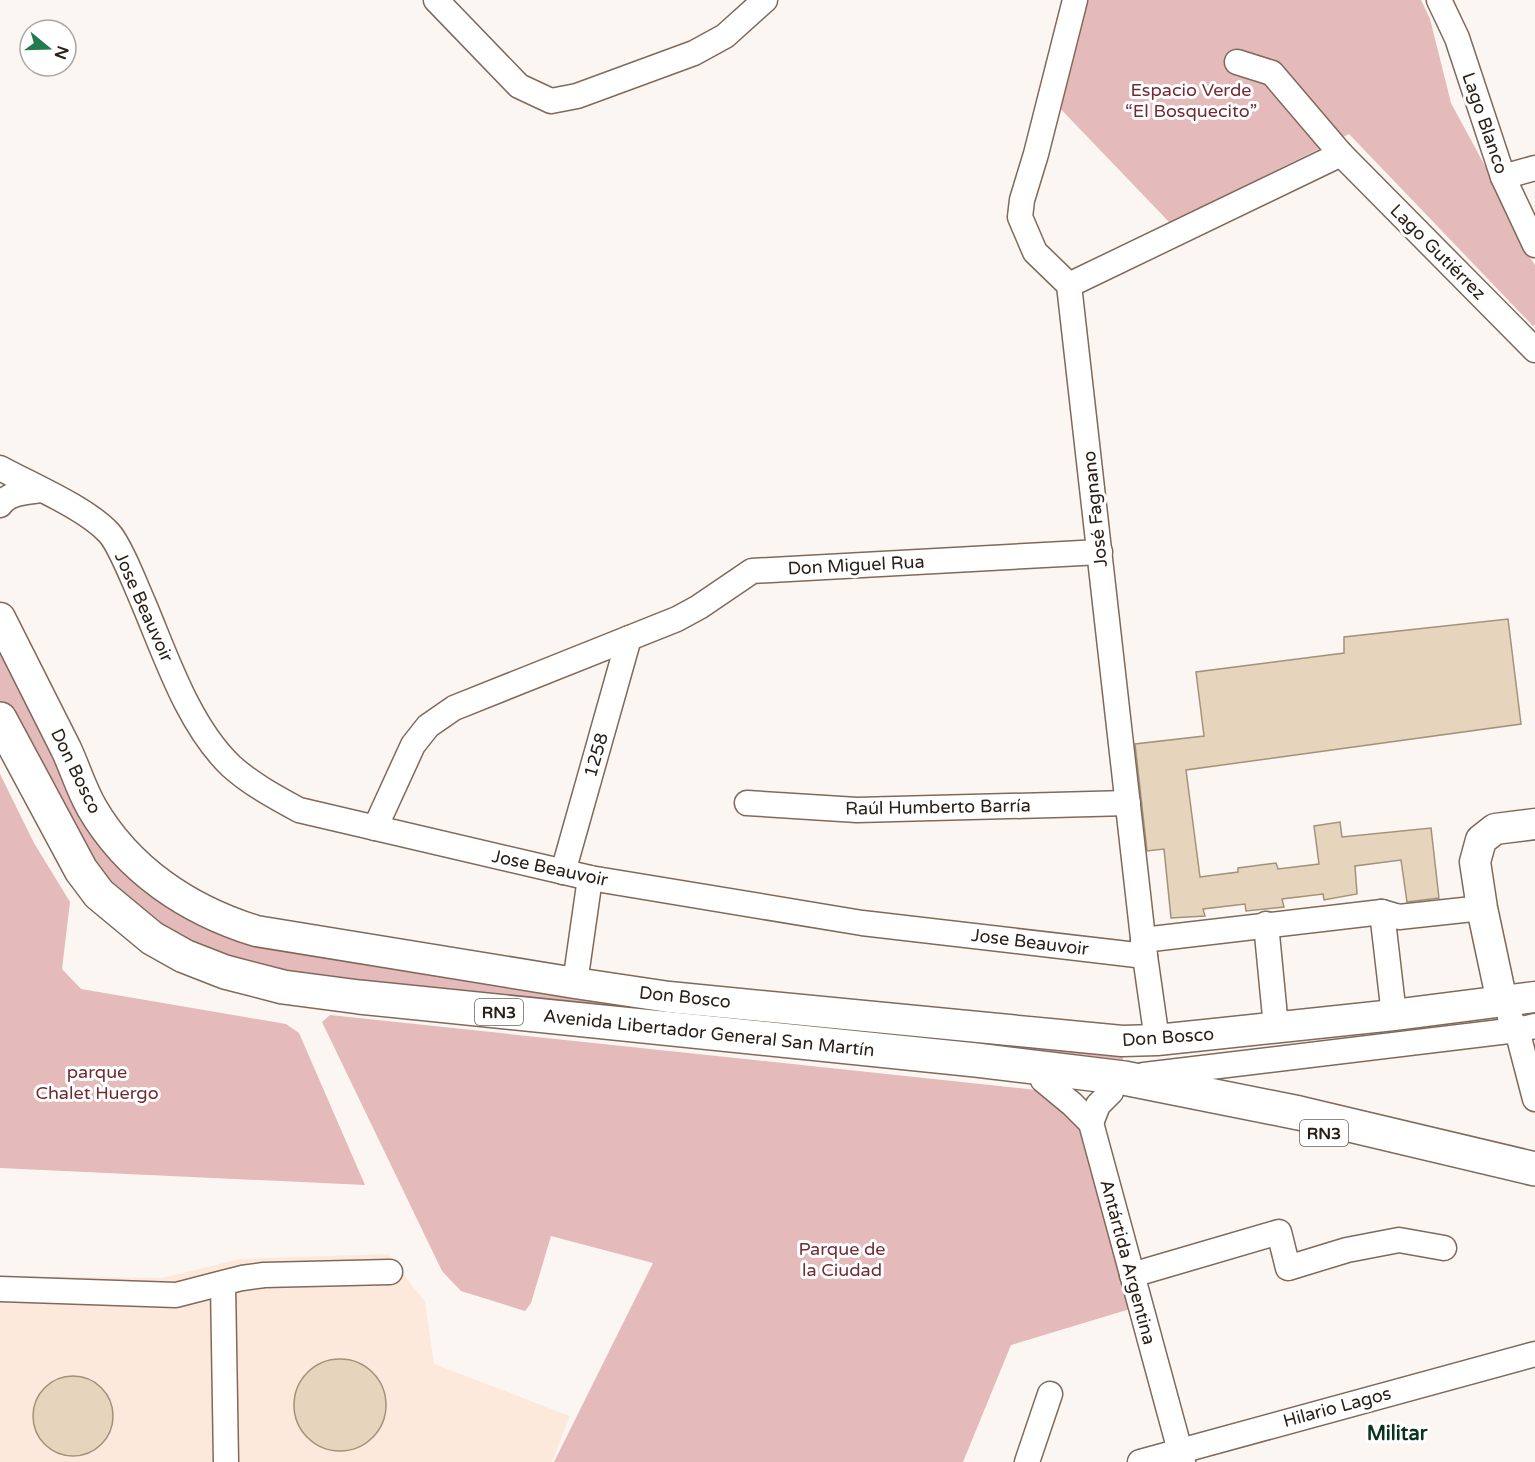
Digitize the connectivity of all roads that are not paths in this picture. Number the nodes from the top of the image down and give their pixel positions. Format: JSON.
{"nodes":[{"id":1,"x":436,"y":0,"type":"edge"},
{"id":2,"x":765,"y":0,"type":"edge"},
{"id":3,"x":1075,"y":0,"type":"edge"},
{"id":4,"x":1439,"y":0,"type":"edge"},
{"id":5,"x":1237,"y":62,"type":"dead end"},
{"id":6,"x":1341,"y":154,"type":"junction"},
{"id":7,"x":1535,"y":168,"type":"edge"},
{"id":8,"x":1503,"y":177,"type":"junction"},
{"id":9,"x":1535,"y":245,"type":"edge"},
{"id":10,"x":1069,"y":285,"type":"junction"},
{"id":11,"x":1535,"y":350,"type":"edge"},
{"id":12,"x":0,"y":468,"type":"edge"},
{"id":13,"x":42,"y":490,"type":"junction"},
{"id":14,"x":0,"y":505,"type":"edge"},
{"id":15,"x":1100,"y":552,"type":"junction"},
{"id":16,"x":0,"y":618,"type":"edge"},
{"id":17,"x":629,"y":638,"type":"junction"},
{"id":18,"x":0,"y":719,"type":"edge"},
{"id":19,"x":0,"y":750,"type":"edge"},
{"id":20,"x":747,"y":803,"type":"dead end"},
{"id":21,"x":1128,"y":803,"type":"junction"},
{"id":22,"x":1535,"y":824,"type":"edge"},
{"id":23,"x":375,"y":828,"type":"junction"},
{"id":24,"x":563,"y":872,"type":"junction"},
{"id":25,"x":590,"y":878,"type":"junction"},
{"id":26,"x":1482,"y":908,"type":"junction"},
{"id":27,"x":1382,"y":912,"type":"junction"},
{"id":28,"x":1273,"y":924,"type":"junction"},
{"id":29,"x":1144,"y":948,"type":"junction"},
{"id":30,"x":575,"y":983,"type":"junction"},
{"id":31,"x":1535,"y":997,"type":"edge"},
{"id":32,"x":1502,"y":1002,"type":"junction"},
{"id":33,"x":1394,"y":1015,"type":"junction"},
{"id":34,"x":1284,"y":1026,"type":"junction"},
{"id":35,"x":1526,"y":1028,"type":"edge"},
{"id":36,"x":1157,"y":1040,"type":"junction"},
{"id":37,"x":1043,"y":1080,"type":"junction"},
{"id":38,"x":1117,"y":1085,"type":"junction"},
{"id":39,"x":1535,"y":1099,"type":"edge"},
{"id":40,"x":1091,"y":1124,"type":"junction"},
{"id":41,"x":1535,"y":1169,"type":"edge"},
{"id":42,"x":1535,"y":1184,"type":"edge"},
{"id":43,"x":1444,"y":1248,"type":"dead end"},
{"id":44,"x":390,"y":1272,"type":"dead end"},
{"id":45,"x":1132,"y":1275,"type":"junction"},
{"id":46,"x":222,"y":1284,"type":"junction"},
{"id":47,"x":0,"y":1289,"type":"edge"},
{"id":48,"x":1535,"y":1354,"type":"edge"},
{"id":49,"x":1050,"y":1394,"type":"dead end"},
{"id":50,"x":1182,"y":1456,"type":"edge"},
{"id":51,"x":226,"y":1462,"type":"edge"},
{"id":52,"x":1027,"y":1462,"type":"edge"},
{"id":53,"x":1140,"y":1462,"type":"edge"}],
"edges":[{"from":1,"to":2,"type":"street"},
{"from":3,"to":10,"type":"street"},
{"from":4,"to":8,"type":"street","name":"Lago Blanco"},
{"from":5,"to":6,"type":"street","name":"Lago Gutiérrez"},
{"from":6,"to":10,"type":"street"},
{"from":6,"to":11,"type":"street","name":"Lago Gutiérrez"},
{"from":7,"to":8,"type":"street"},
{"from":8,"to":9,"type":"street","name":"Lago Blanco"},
{"from":10,"to":15,"type":"street","name":"José Fagnano"},
{"from":12,"to":13,"type":"street"},
{"from":13,"to":14,"type":"street"},
{"from":13,"to":23,"type":"street","name":"Jose Beauvoir"},
{"from":15,"to":17,"type":"street","name":"Don Miguel Rua"},
{"from":15,"to":21,"type":"street","name":"José Fagnano"},
{"from":16,"to":30,"type":"main road","name":"Don Bosco"},
{"from":17,"to":23,"type":"street","name":"Don Miguel Rua"},
{"from":17,"to":24,"type":"street","name":"1258"},
{"from":18,"to":38,"type":"highway","name":"Avenida Libertador General San Martín","number":"RN3"},
{"from":19,"to":37,"type":"highway","name":"Avenida Libertador General San Martín","number":"RN3"},
{"from":20,"to":21,"type":"street","name":"Raúl Humberto Barría"},
{"from":21,"to":29,"type":"street","name":"José Fagnano"},
{"from":22,"to":26,"type":"main road"},
{"from":23,"to":24,"type":"street","name":"Jose Beauvoir"},
{"from":24,"to":25,"type":"street","name":"Jose Beauvoir"},
{"from":25,"to":29,"type":"street","name":"Jose Beauvoir"},
{"from":25,"to":30,"type":"street"},
{"from":26,"to":27,"type":"street","name":"Jose Beauvoir"},
{"from":26,"to":32,"type":"main road"},
{"from":27,"to":28,"type":"street","name":"Jose Beauvoir"},
{"from":27,"to":33,"type":"street"},
{"from":28,"to":29,"type":"street","name":"Jose Beauvoir"},
{"from":28,"to":34,"type":"street"},
{"from":29,"to":36,"type":"street","name":"José Fagnano"},
{"from":30,"to":36,"type":"main road","name":"Don Bosco"},
{"from":31,"to":32,"type":"main road","name":"Don Bosco"},
{"from":32,"to":33,"type":"main road","name":"Don Bosco"},
{"from":32,"to":35,"type":"street"},
{"from":33,"to":34,"type":"main road","name":"Don Bosco"},
{"from":34,"to":36,"type":"main road","name":"Don Bosco"},
{"from":35,"to":38,"type":"street","name":"Don Bosco"},
{"from":35,"to":39,"type":"street"},
{"from":37,"to":38,"type":"highway","name":"Avenida Libertador General San Martín","number":"RN3"},
{"from":37,"to":40,"type":"street","name":"Antártida Argentina"},
{"from":38,"to":40,"type":"street"},
{"from":38,"to":41,"type":"highway","name":"Avenida Libertador General San Martín","number":"RN3"},
{"from":38,"to":42,"type":"highway","name":"Avenida Libertador General San Martín","number":"RN3"},
{"from":40,"to":45,"type":"street","name":"Antártida Argentina"},
{"from":43,"to":45,"type":"street"},
{"from":44,"to":46,"type":"street"},
{"from":45,"to":50,"type":"street","name":"Antártida Argentina"},
{"from":46,"to":47,"type":"street"},
{"from":46,"to":51,"type":"street"},
{"from":48,"to":50,"type":"street","name":"Hilario Lagos"},
{"from":49,"to":52,"type":"street"},
{"from":50,"to":53,"type":"street","name":"Hilario Lagos"}]}
